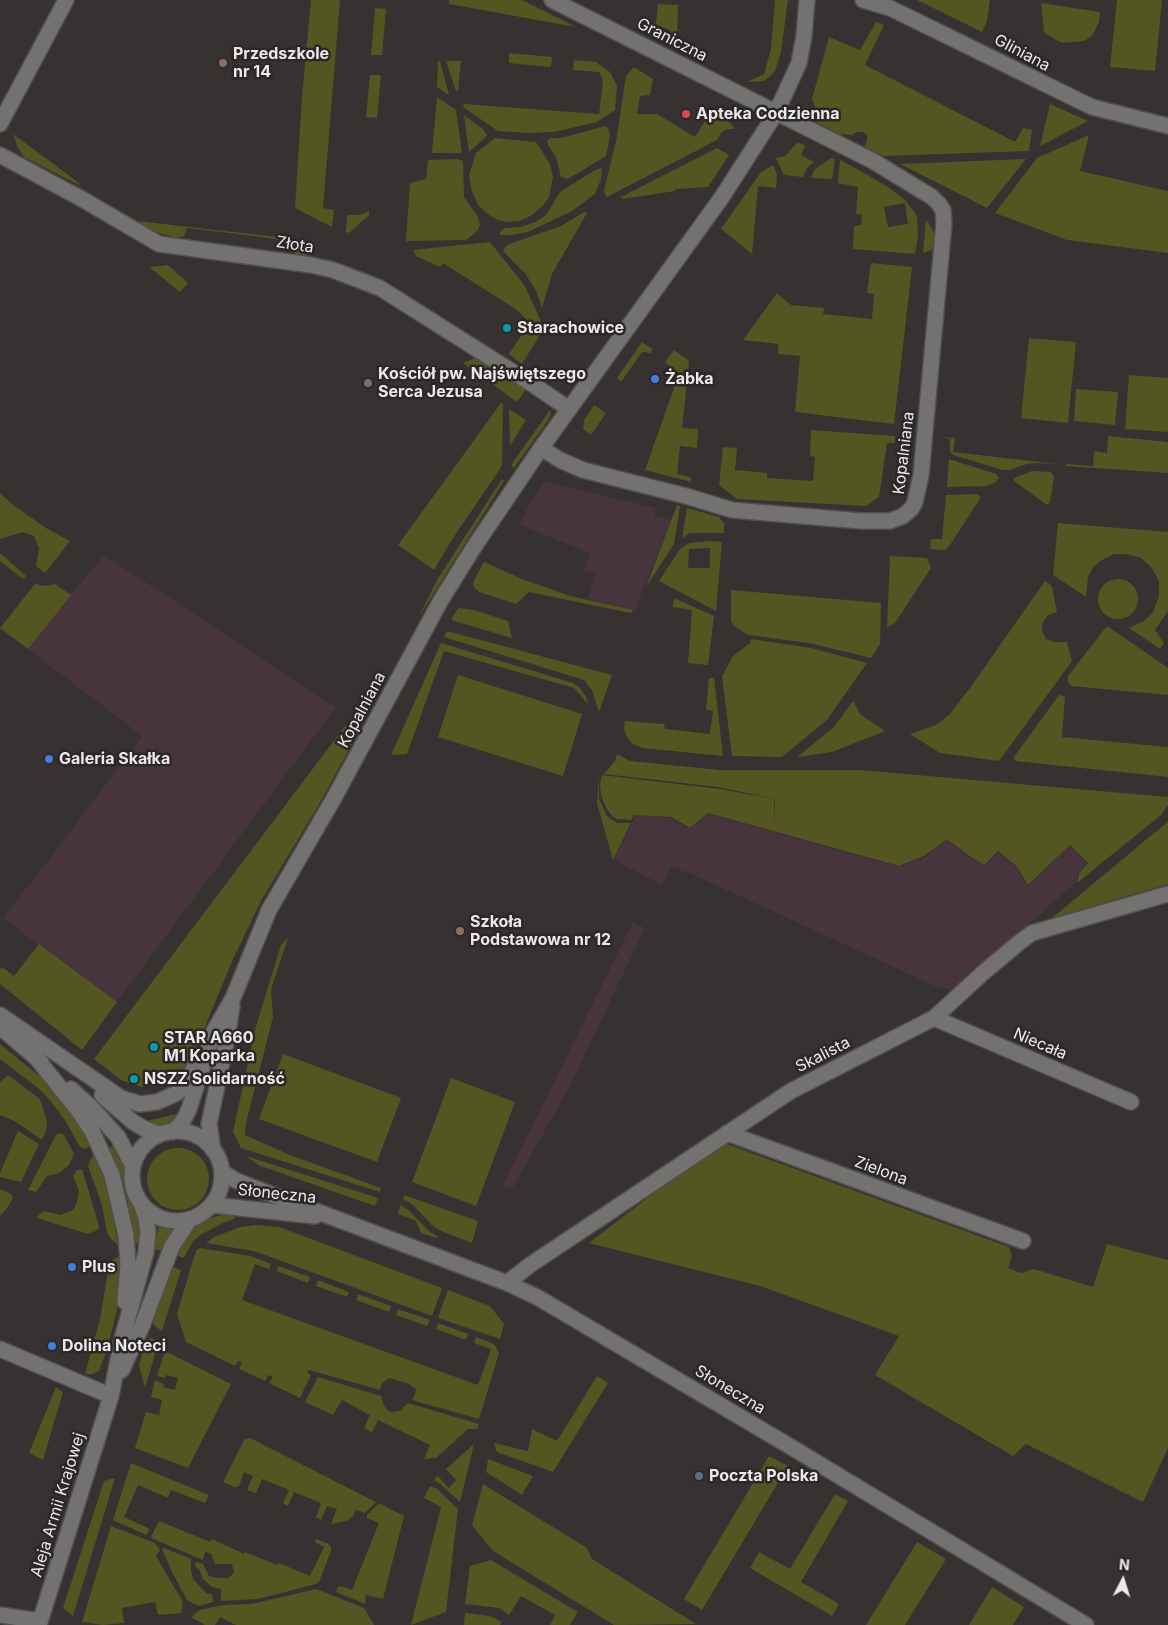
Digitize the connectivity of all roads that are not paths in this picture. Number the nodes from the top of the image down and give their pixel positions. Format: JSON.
{"nodes":[{"id":1,"x":66,"y":0,"type":"edge"},
{"id":2,"x":552,"y":0,"type":"edge"},
{"id":3,"x":807,"y":0,"type":"edge"},
{"id":4,"x":863,"y":0,"type":"edge"},
{"id":5,"x":776,"y":113,"type":"junction"},
{"id":6,"x":0,"y":124,"type":"edge"},
{"id":7,"x":1168,"y":126,"type":"edge"},
{"id":8,"x":0,"y":155,"type":"edge"},
{"id":9,"x":569,"y":409,"type":"junction"},
{"id":10,"x":540,"y":448,"type":"junction"},
{"id":11,"x":1168,"y":894,"type":"edge"},
{"id":12,"x":234,"y":998,"type":"junction"},
{"id":13,"x":0,"y":1016,"type":"edge"},
{"id":14,"x":934,"y":1018,"type":"junction"},
{"id":15,"x":0,"y":1027,"type":"edge"},
{"id":16,"x":214,"y":1031,"type":"junction"},
{"id":17,"x":51,"y":1052,"type":"junction"},
{"id":18,"x":34,"y":1055,"type":"junction"},
{"id":19,"x":1131,"y":1102,"type":"dead end"},
{"id":20,"x":166,"y":1133,"type":"junction"},
{"id":21,"x":727,"y":1133,"type":"junction"},
{"id":22,"x":214,"y":1150,"type":"junction"},
{"id":23,"x":133,"y":1166,"type":"junction"},
{"id":24,"x":222,"y":1172,"type":"junction"},
{"id":25,"x":141,"y":1203,"type":"junction"},
{"id":26,"x":212,"y":1205,"type":"junction"},
{"id":27,"x":190,"y":1219,"type":"junction"},
{"id":28,"x":339,"y":1219,"type":"junction"},
{"id":29,"x":1022,"y":1241,"type":"dead end"},
{"id":30,"x":507,"y":1283,"type":"junction"},
{"id":31,"x":122,"y":1339,"type":"junction"},
{"id":32,"x":0,"y":1349,"type":"edge"},
{"id":33,"x":111,"y":1396,"type":"junction"},
{"id":34,"x":0,"y":1615,"type":"edge"},
{"id":35,"x":40,"y":1623,"type":"edge"},
{"id":36,"x":1086,"y":1625,"type":"edge"}],
"edges":[{"from":1,"to":6,"type":"street"},
{"from":2,"to":5,"type":"street","name":"Graniczna"},
{"from":3,"to":5,"type":"street","name":"Kopalniana"},
{"from":4,"to":7,"type":"street","name":"Gliniana"},
{"from":5,"to":9,"type":"street","name":"Kopalniana"},
{"from":5,"to":10,"type":"street","name":"Kopalniana"},
{"from":8,"to":9,"type":"street","name":"Złota"},
{"from":9,"to":10,"type":"street","name":"Kopalniana"},
{"from":10,"to":12,"type":"street","name":"Kopalniana"},
{"from":11,"to":14,"type":"street","name":"Skalista"},
{"from":12,"to":16,"type":"street","name":"Kopalniana"},
{"from":12,"to":22,"type":"street","name":"Kopalniana"},
{"from":13,"to":17,"type":"street"},
{"from":14,"to":19,"type":"street","name":"Niecała"},
{"from":14,"to":21,"type":"street","name":"Skalista"},
{"from":15,"to":18,"type":"street","name":"Aleja Armii Krajowej"},
{"from":16,"to":17,"type":"street"},
{"from":16,"to":20,"type":"street","name":"Kopalniana"},
{"from":17,"to":20,"type":"street"},
{"from":18,"to":23,"type":"street","name":"Aleja Armii Krajowej"},
{"from":18,"to":31,"type":"street","name":"Aleja Armii Krajowej"},
{"from":20,"to":22,"type":"street"},
{"from":20,"to":23,"type":"street"},
{"from":21,"to":29,"type":"street","name":"Zielona"},
{"from":21,"to":30,"type":"street","name":"Skalista"},
{"from":22,"to":24,"type":"street"},
{"from":23,"to":25,"type":"street"},
{"from":24,"to":26,"type":"street"},
{"from":24,"to":28,"type":"street","name":"Słoneczna"},
{"from":25,"to":27,"type":"street"},
{"from":25,"to":31,"type":"street","name":"Aleja Armii Krajowej"},
{"from":26,"to":27,"type":"street"},
{"from":26,"to":28,"type":"street","name":"Słoneczna"},
{"from":27,"to":33,"type":"street","name":"Aleja Armii Krajowej"},
{"from":28,"to":30,"type":"street","name":"Słoneczna"},
{"from":30,"to":36,"type":"street","name":"Słoneczna"},
{"from":31,"to":33,"type":"street","name":"Aleja Armii Krajowej"},
{"from":32,"to":33,"type":"street"},
{"from":33,"to":35,"type":"street","name":"Aleja Armii Krajowej"},
{"from":34,"to":35,"type":"street"}]}
